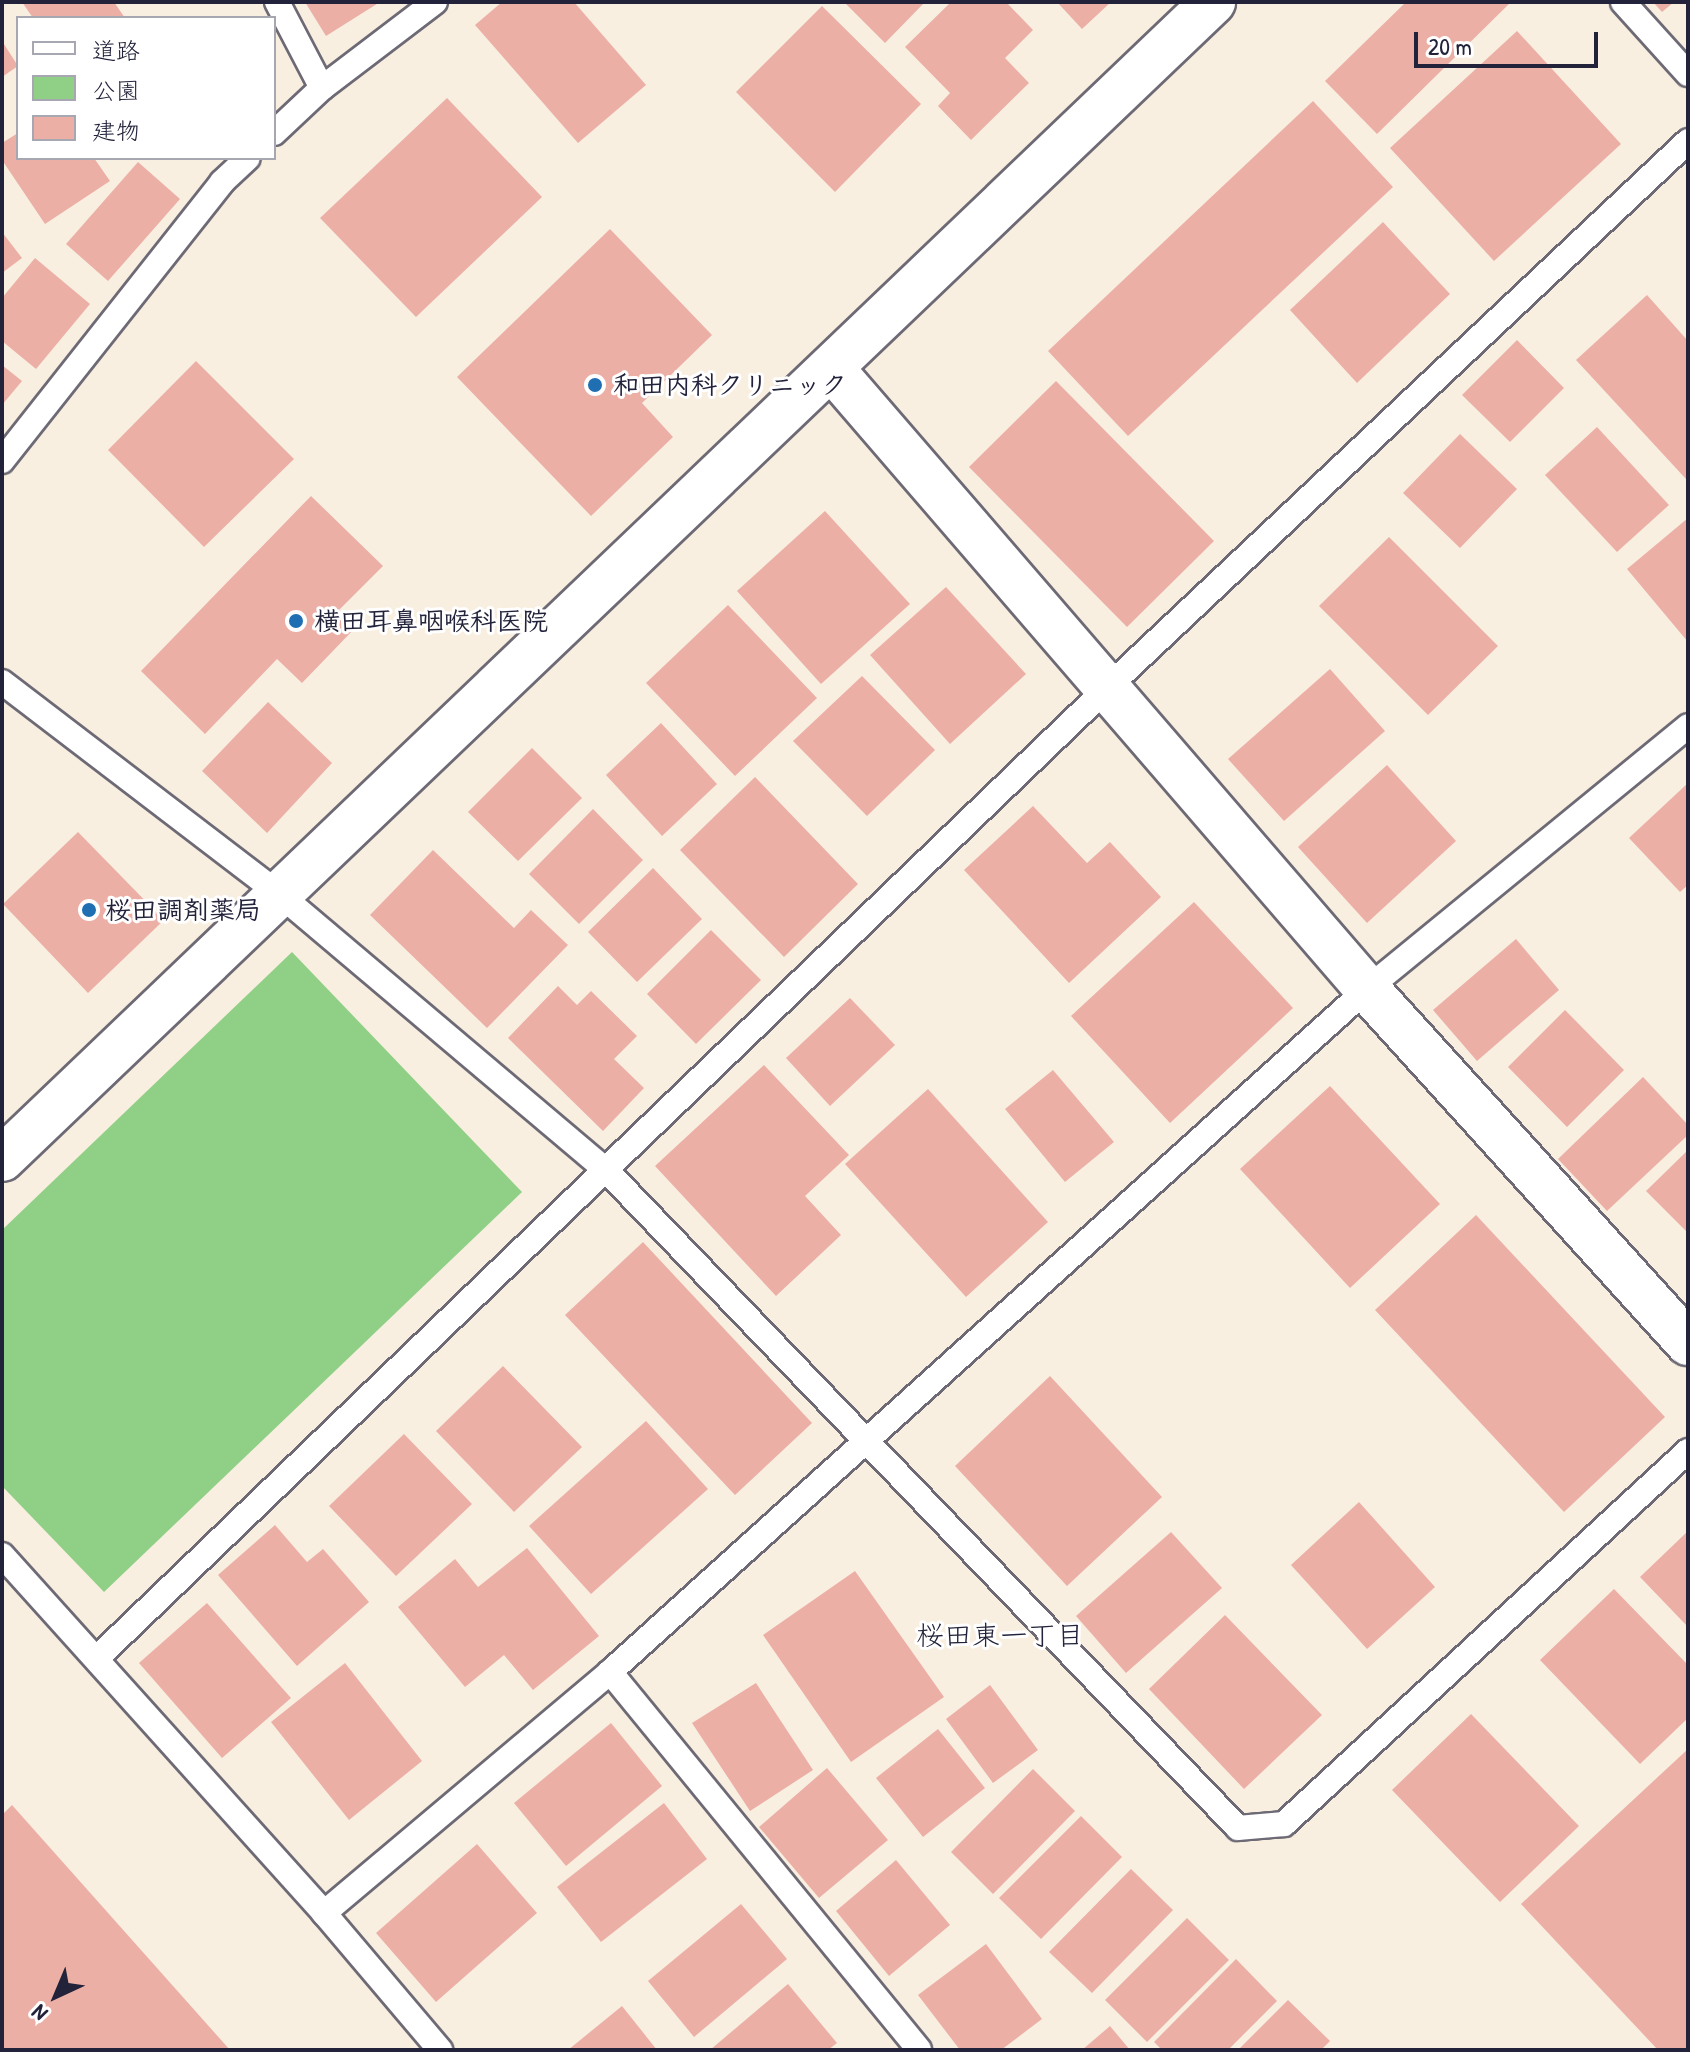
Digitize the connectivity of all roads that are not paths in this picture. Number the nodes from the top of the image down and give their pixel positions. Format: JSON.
{"nodes":[{"id":1,"x":277,"y":2,"type":"edge"},
{"id":2,"x":435,"y":2,"type":"edge"},
{"id":3,"x":1213,"y":2,"type":"edge"},
{"id":4,"x":1623,"y":2,"type":"edge"},
{"id":5,"x":1688,"y":74,"type":"edge"},
{"id":6,"x":322,"y":88,"type":"junction"},
{"id":7,"x":276,"y":131,"type":"edge"},
{"id":8,"x":1688,"y":141,"type":"edge"},
{"id":9,"x":246,"y":160,"type":"edge"},
{"id":10,"x":832,"y":369,"type":"junction"},
{"id":11,"x":2,"y":461,"type":"edge"},
{"id":12,"x":2,"y":682,"type":"edge"},
{"id":13,"x":1107,"y":688,"type":"junction"},
{"id":14,"x":1688,"y":726,"type":"edge"},
{"id":15,"x":278,"y":893,"type":"junction"},
{"id":16,"x":1367,"y":989,"type":"junction"},
{"id":17,"x":2,"y":1159,"type":"edge"},
{"id":18,"x":606,"y":1170,"type":"junction"},
{"id":19,"x":1688,"y":1343,"type":"edge"},
{"id":20,"x":868,"y":1442,"type":"junction"},
{"id":21,"x":1688,"y":1451,"type":"edge"},
{"id":22,"x":2,"y":1555,"type":"edge"},
{"id":23,"x":97,"y":1658,"type":"junction"},
{"id":24,"x":610,"y":1672,"type":"junction"},
{"id":25,"x":324,"y":1913,"type":"junction"},
{"id":26,"x":440,"y":2050,"type":"edge"},
{"id":27,"x":919,"y":2050,"type":"edge"}],
"edges":[{"from":1,"to":6,"type":"lane"},
{"from":2,"to":6,"type":"lane"},
{"from":3,"to":10,"type":"street"},
{"from":4,"to":5,"type":"lane"},
{"from":6,"to":7,"type":"lane"},
{"from":8,"to":13,"type":"lane"},
{"from":9,"to":11,"type":"lane"},
{"from":10,"to":13,"type":"street"},
{"from":10,"to":15,"type":"street"},
{"from":12,"to":15,"type":"lane"},
{"from":13,"to":16,"type":"street"},
{"from":13,"to":18,"type":"lane"},
{"from":14,"to":16,"type":"lane"},
{"from":15,"to":17,"type":"street"},
{"from":15,"to":18,"type":"lane"},
{"from":16,"to":19,"type":"street"},
{"from":16,"to":20,"type":"lane"},
{"from":18,"to":20,"type":"lane"},
{"from":18,"to":23,"type":"lane"},
{"from":20,"to":21,"type":"lane"},
{"from":20,"to":24,"type":"lane"},
{"from":22,"to":23,"type":"lane"},
{"from":23,"to":25,"type":"lane"},
{"from":24,"to":25,"type":"lane"},
{"from":24,"to":27,"type":"lane"},
{"from":25,"to":26,"type":"lane"}]}
